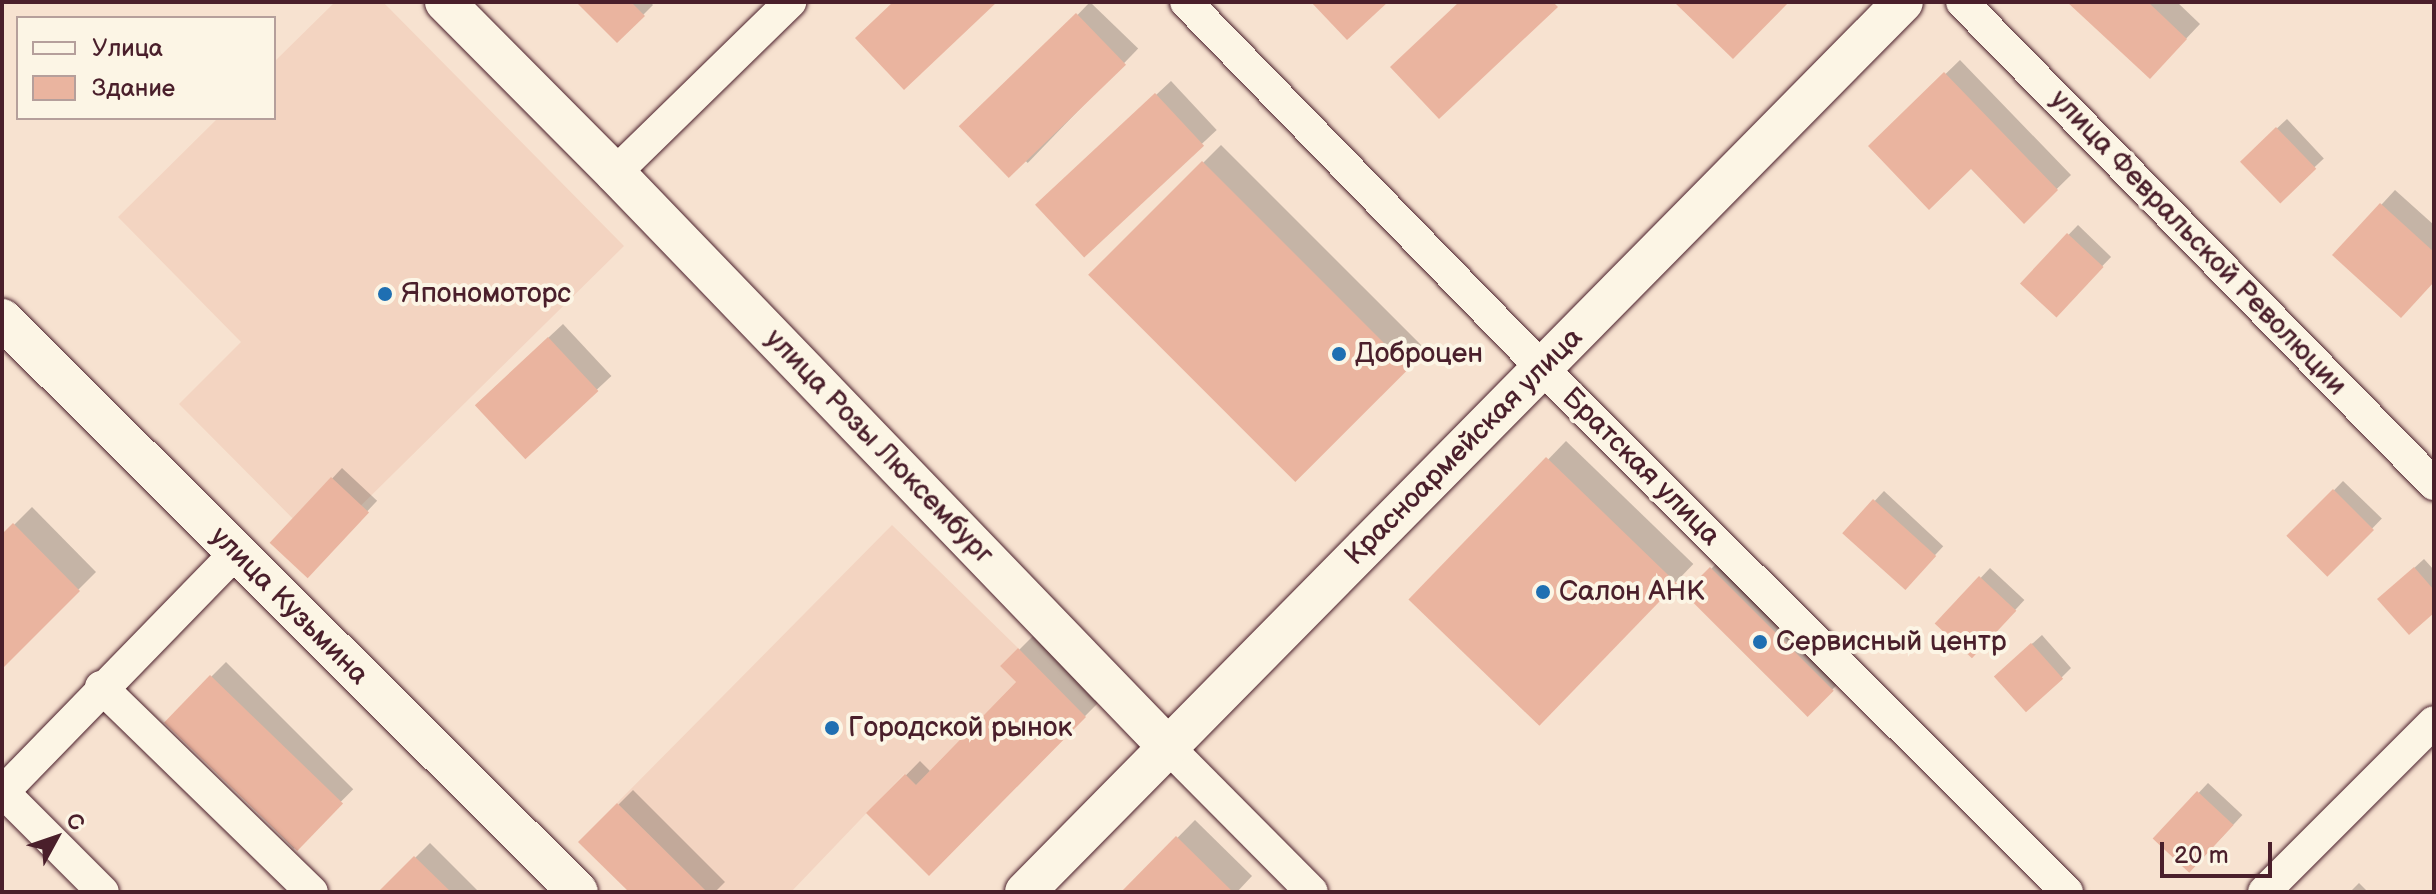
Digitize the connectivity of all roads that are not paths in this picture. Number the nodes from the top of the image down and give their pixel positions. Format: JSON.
{"nodes":[{"id":1,"x":445,"y":2,"type":"edge"},
{"id":2,"x":790,"y":2,"type":"edge"},
{"id":3,"x":1186,"y":2,"type":"edge"},
{"id":4,"x":1903,"y":2,"type":"edge"},
{"id":5,"x":1962,"y":2,"type":"edge"},
{"id":6,"x":615,"y":173,"type":"junction"},
{"id":7,"x":2,"y":319,"type":"edge"},
{"id":8,"x":1542,"y":368,"type":"junction"},
{"id":9,"x":2434,"y":484,"type":"edge"},
{"id":10,"x":235,"y":553,"type":"junction"},
{"id":11,"x":101,"y":687,"type":"junction"},
{"id":12,"x":2434,"y":722,"type":"edge"},
{"id":13,"x":1168,"y":747,"type":"junction"},
{"id":14,"x":2,"y":792,"type":"edge"},
{"id":15,"x":103,"y":892,"type":"edge"},
{"id":16,"x":312,"y":892,"type":"edge"},
{"id":17,"x":578,"y":892,"type":"edge"},
{"id":18,"x":1025,"y":892,"type":"edge"},
{"id":19,"x":1312,"y":892,"type":"edge"},
{"id":20,"x":2067,"y":892,"type":"edge"},
{"id":21,"x":2264,"y":892,"type":"edge"}],
"edges":[{"from":1,"to":6,"type":"street","name":"улица Розы Люксембург"},
{"from":2,"to":6,"type":"street"},
{"from":3,"to":8,"type":"street","name":"Братская улица"},
{"from":4,"to":8,"type":"street","name":"Красноармейская улица"},
{"from":5,"to":9,"type":"street","name":"улица Февральской Революции"},
{"from":6,"to":13,"type":"street","name":"улица Розы Люксембург"},
{"from":7,"to":10,"type":"street","name":"улица Кузьмина"},
{"from":8,"to":13,"type":"street","name":"Красноармейская улица"},
{"from":8,"to":20,"type":"street","name":"Братская улица"},
{"from":10,"to":11,"type":"street"},
{"from":10,"to":17,"type":"street","name":"улица Кузьмина"},
{"from":11,"to":14,"type":"street"},
{"from":11,"to":16,"type":"street"},
{"from":12,"to":21,"type":"street"},
{"from":13,"to":18,"type":"street","name":"Красноармейская улица"},
{"from":13,"to":19,"type":"street","name":"улица Розы Люксембург"},
{"from":14,"to":15,"type":"street"}]}
